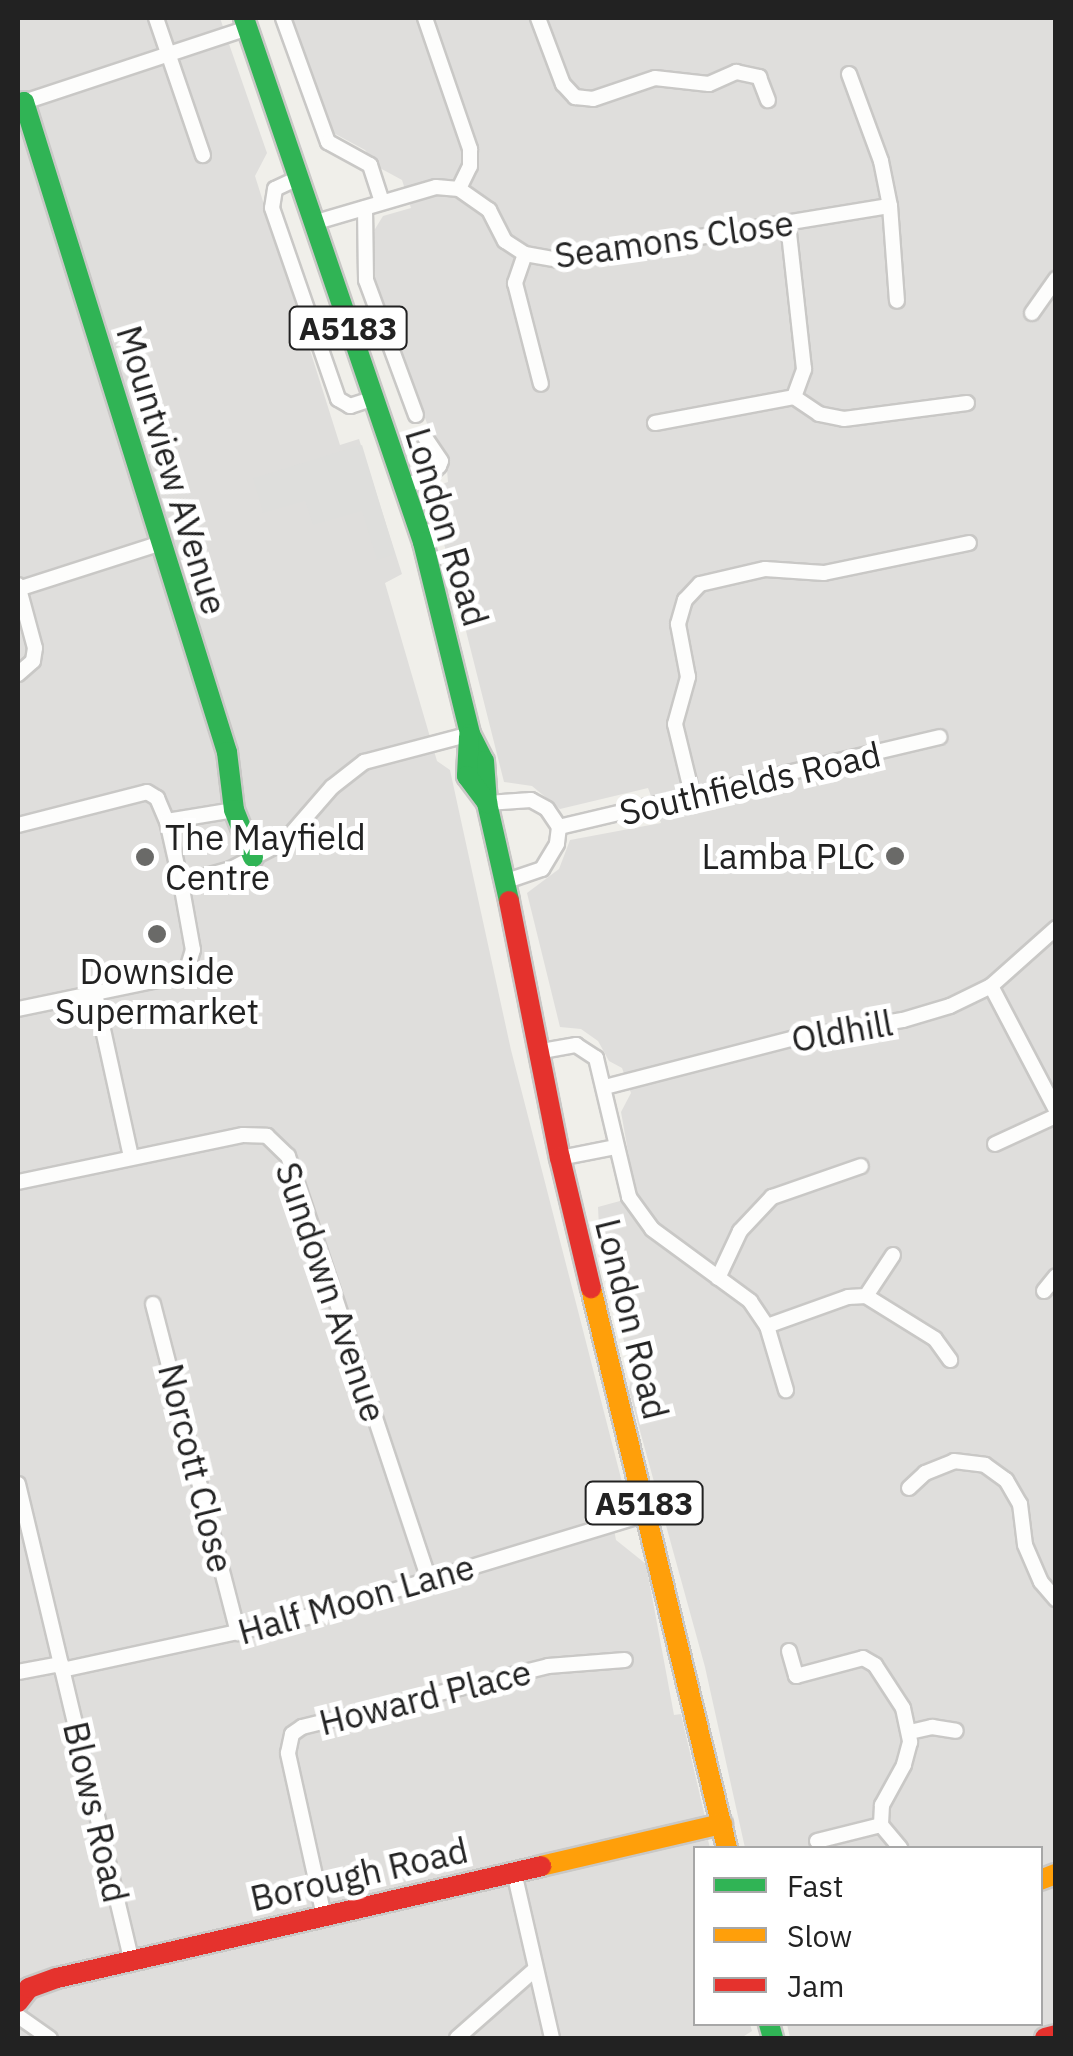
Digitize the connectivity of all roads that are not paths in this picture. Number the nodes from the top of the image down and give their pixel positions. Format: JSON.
{"nodes":[{"id":1,"x":156,"y":18,"type":"edge"},
{"id":2,"x":283,"y":18,"type":"edge"},
{"id":3,"x":425,"y":18,"type":"edge"},
{"id":4,"x":538,"y":18,"type":"edge"},
{"id":5,"x":246,"y":23,"type":"edge"},
{"id":6,"x":166,"y":54,"type":"junction"},
{"id":7,"x":849,"y":74,"type":"dead end"},
{"id":8,"x":768,"y":100,"type":"dead end"},
{"id":9,"x":21,"y":103,"type":"edge"},
{"id":10,"x":202,"y":155,"type":"dead end"},
{"id":11,"x":296,"y":179,"type":"junction"},
{"id":12,"x":459,"y":190,"type":"junction"},
{"id":13,"x":382,"y":201,"type":"junction"},
{"id":14,"x":890,"y":206,"type":"junction"},
{"id":15,"x":365,"y":208,"type":"junction"},
{"id":16,"x":788,"y":223,"type":"junction"},
{"id":17,"x":313,"y":224,"type":"junction"},
{"id":18,"x":525,"y":254,"type":"junction"},
{"id":19,"x":1056,"y":279,"type":"edge"},
{"id":20,"x":897,"y":301,"type":"dead end"},
{"id":21,"x":1032,"y":313,"type":"dead end"},
{"id":22,"x":540,"y":384,"type":"dead end"},
{"id":23,"x":794,"y":396,"type":"junction"},
{"id":24,"x":372,"y":399,"type":"junction"},
{"id":25,"x":967,"y":403,"type":"dead end"},
{"id":26,"x":416,"y":415,"type":"dead end"},
{"id":27,"x":655,"y":423,"type":"dead end"},
{"id":28,"x":424,"y":436,"type":"dead end"},
{"id":29,"x":404,"y":486,"type":"junction"},
{"id":30,"x":160,"y":543,"type":"junction"},
{"id":31,"x":969,"y":543,"type":"dead end"},
{"id":32,"x":18,"y":587,"type":"edge"},
{"id":33,"x":18,"y":674,"type":"edge"},
{"id":34,"x":470,"y":734,"type":"junction"},
{"id":35,"x":940,"y":737,"type":"dead end"},
{"id":36,"x":694,"y":798,"type":"junction"},
{"id":37,"x":486,"y":803,"type":"junction"},
{"id":38,"x":234,"y":810,"type":"junction"},
{"id":39,"x":166,"y":821,"type":"junction"},
{"id":40,"x":18,"y":825,"type":"edge"},
{"id":41,"x":559,"y":828,"type":"junction"},
{"id":42,"x":253,"y":857,"type":"junction"},
{"id":43,"x":504,"y":882,"type":"junction"},
{"id":44,"x":180,"y":883,"type":"junction"},
{"id":45,"x":1056,"y":928,"type":"edge"},
{"id":46,"x":990,"y":986,"type":"junction"},
{"id":47,"x":95,"y":993,"type":"junction"},
{"id":48,"x":18,"y":1008,"type":"edge"},
{"id":49,"x":542,"y":1051,"type":"junction"},
{"id":50,"x":605,"y":1087,"type":"junction"},
{"id":51,"x":1056,"y":1113,"type":"edge"},
{"id":52,"x":995,"y":1144,"type":"dead end"},
{"id":53,"x":615,"y":1147,"type":"junction"},
{"id":54,"x":131,"y":1157,"type":"junction"},
{"id":55,"x":560,"y":1158,"type":"junction"},
{"id":56,"x":861,"y":1166,"type":"dead end"},
{"id":57,"x":18,"y":1182,"type":"edge"},
{"id":58,"x":893,"y":1255,"type":"dead end"},
{"id":59,"x":1056,"y":1276,"type":"edge"},
{"id":60,"x":718,"y":1278,"type":"junction"},
{"id":61,"x":1044,"y":1292,"type":"dead end"},
{"id":62,"x":866,"y":1296,"type":"junction"},
{"id":63,"x":154,"y":1304,"type":"dead end"},
{"id":64,"x":767,"y":1326,"type":"junction"},
{"id":65,"x":950,"y":1360,"type":"dead end"},
{"id":66,"x":786,"y":1390,"type":"dead end"},
{"id":67,"x":18,"y":1484,"type":"edge"},
{"id":68,"x":909,"y":1488,"type":"dead end"},
{"id":69,"x":646,"y":1514,"type":"junction"},
{"id":70,"x":429,"y":1580,"type":"junction"},
{"id":71,"x":1041,"y":1582,"type":"junction"},
{"id":72,"x":1024,"y":1591,"type":"dead end"},
{"id":73,"x":1056,"y":1599,"type":"edge"},
{"id":74,"x":238,"y":1633,"type":"junction"},
{"id":75,"x":789,"y":1650,"type":"dead end"},
{"id":76,"x":626,"y":1660,"type":"dead end"},
{"id":77,"x":61,"y":1667,"type":"junction"},
{"id":78,"x":18,"y":1672,"type":"edge"},
{"id":79,"x":956,"y":1731,"type":"dead end"},
{"id":80,"x":910,"y":1732,"type":"junction"},
{"id":81,"x":722,"y":1824,"type":"junction"},
{"id":82,"x":881,"y":1825,"type":"junction"},
{"id":83,"x":818,"y":1842,"type":"dead end"},
{"id":84,"x":728,"y":1846,"type":"edge"},
{"id":85,"x":898,"y":1846,"type":"edge"},
{"id":86,"x":514,"y":1872,"type":"junction"},
{"id":87,"x":324,"y":1916,"type":"junction"},
{"id":88,"x":131,"y":1960,"type":"junction"},
{"id":89,"x":534,"y":1970,"type":"junction"},
{"id":90,"x":18,"y":2002,"type":"edge"},
{"id":91,"x":18,"y":2016,"type":"edge"},
{"id":92,"x":1056,"y":2035,"type":"edge"},
{"id":93,"x":50,"y":2038,"type":"edge"},
{"id":94,"x":457,"y":2038,"type":"edge"},
{"id":95,"x":552,"y":2038,"type":"edge"},
{"id":96,"x":1046,"y":2038,"type":"edge"}],
"edges":[{"from":1,"to":6,"type":"street"},
{"from":2,"to":13,"type":"street"},
{"from":3,"to":12,"type":"street"},
{"from":4,"to":8,"type":"street"},
{"from":5,"to":6,"type":"street"},
{"from":5,"to":11,"type":"main road","name":"London Road","number":"A5183"},
{"from":6,"to":9,"type":"street"},
{"from":6,"to":10,"type":"street"},
{"from":7,"to":14,"type":"street"},
{"from":9,"to":30,"type":"main road","name":"Mountview AVenue"},
{"from":11,"to":17,"type":"main road","name":"London Road","number":"A5183"},
{"from":11,"to":24,"type":"street","name":"London Road"},
{"from":12,"to":13,"type":"street"},
{"from":12,"to":18,"type":"street","name":"Seamons Close"},
{"from":13,"to":15,"type":"street"},
{"from":14,"to":16,"type":"street","name":"Seamons Close"},
{"from":14,"to":20,"type":"street"},
{"from":15,"to":17,"type":"street"},
{"from":15,"to":26,"type":"street","name":"London Road"},
{"from":16,"to":18,"type":"street","name":"Seamons Close"},
{"from":16,"to":23,"type":"street"},
{"from":17,"to":24,"type":"main road","name":"London Road","number":"A5183"},
{"from":18,"to":22,"type":"street"},
{"from":19,"to":21,"type":"street"},
{"from":23,"to":25,"type":"street"},
{"from":23,"to":27,"type":"street"},
{"from":24,"to":29,"type":"main road","name":"London Road","number":"A5183"},
{"from":28,"to":29,"type":"street"},
{"from":29,"to":34,"type":"main road","name":"London Road","number":"A5183"},
{"from":30,"to":32,"type":"street"},
{"from":30,"to":38,"type":"main road","name":"Mountview AVenue"},
{"from":31,"to":36,"type":"street"},
{"from":32,"to":33,"type":"street"},
{"from":34,"to":37,"type":"main road","name":"London Road","number":"A5183"},
{"from":34,"to":42,"type":"street"},
{"from":35,"to":36,"type":"street","name":"Southfields Road"},
{"from":36,"to":41,"type":"street","name":"Southfields Road"},
{"from":37,"to":41,"type":"street"},
{"from":37,"to":43,"type":"main road","name":"London Road","number":"A5183"},
{"from":38,"to":39,"type":"street"},
{"from":38,"to":42,"type":"main road","name":"Mountview AVenue"},
{"from":39,"to":40,"type":"street"},
{"from":39,"to":44,"type":"street"},
{"from":41,"to":43,"type":"street"},
{"from":42,"to":44,"type":"street"},
{"from":43,"to":49,"type":"main road","name":"London Road","number":"A5183"},
{"from":44,"to":47,"type":"street"},
{"from":45,"to":46,"type":"street","name":"Oldhill"},
{"from":46,"to":50,"type":"street","name":"Oldhill"},
{"from":46,"to":51,"type":"street"},
{"from":47,"to":48,"type":"street"},
{"from":47,"to":54,"type":"street"},
{"from":49,"to":50,"type":"street"},
{"from":49,"to":55,"type":"main road","name":"London Road","number":"A5183"},
{"from":50,"to":53,"type":"street"},
{"from":51,"to":52,"type":"street"},
{"from":53,"to":55,"type":"street"},
{"from":53,"to":60,"type":"street"},
{"from":54,"to":57,"type":"street","name":"Sundown Avenue"},
{"from":54,"to":70,"type":"street","name":"Sundown Avenue"},
{"from":55,"to":69,"type":"main road","name":"London Road","number":"A5183"},
{"from":56,"to":60,"type":"street"},
{"from":58,"to":62,"type":"street"},
{"from":59,"to":61,"type":"street"},
{"from":60,"to":64,"type":"street"},
{"from":62,"to":64,"type":"street"},
{"from":62,"to":65,"type":"street"},
{"from":63,"to":74,"type":"street","name":"Norcott Close"},
{"from":64,"to":66,"type":"street"},
{"from":67,"to":77,"type":"street"},
{"from":68,"to":71,"type":"street"},
{"from":69,"to":70,"type":"street","name":"Half Moon Lane"},
{"from":69,"to":81,"type":"main road","name":"London Road","number":"A5183"},
{"from":70,"to":74,"type":"street","name":"Half Moon Lane"},
{"from":71,"to":72,"type":"street"},
{"from":71,"to":73,"type":"street"},
{"from":74,"to":77,"type":"street","name":"Half Moon Lane"},
{"from":75,"to":80,"type":"street"},
{"from":76,"to":87,"type":"street","name":"Howard Place"},
{"from":77,"to":78,"type":"street","name":"Half Moon Lane"},
{"from":77,"to":88,"type":"street","name":"Blows Road"},
{"from":79,"to":80,"type":"street"},
{"from":80,"to":82,"type":"street"},
{"from":81,"to":84,"type":"main road","name":"London Road","number":"A5183"},
{"from":81,"to":86,"type":"main road","name":"Borough Road"},
{"from":82,"to":83,"type":"street"},
{"from":82,"to":85,"type":"street"},
{"from":86,"to":87,"type":"main road","name":"Borough Road"},
{"from":86,"to":89,"type":"street"},
{"from":87,"to":88,"type":"main road","name":"Borough Road"},
{"from":88,"to":90,"type":"main road","name":"Borough Road"},
{"from":89,"to":94,"type":"street"},
{"from":89,"to":95,"type":"street"},
{"from":91,"to":93,"type":"street"},
{"from":92,"to":96,"type":"main road"}]}
